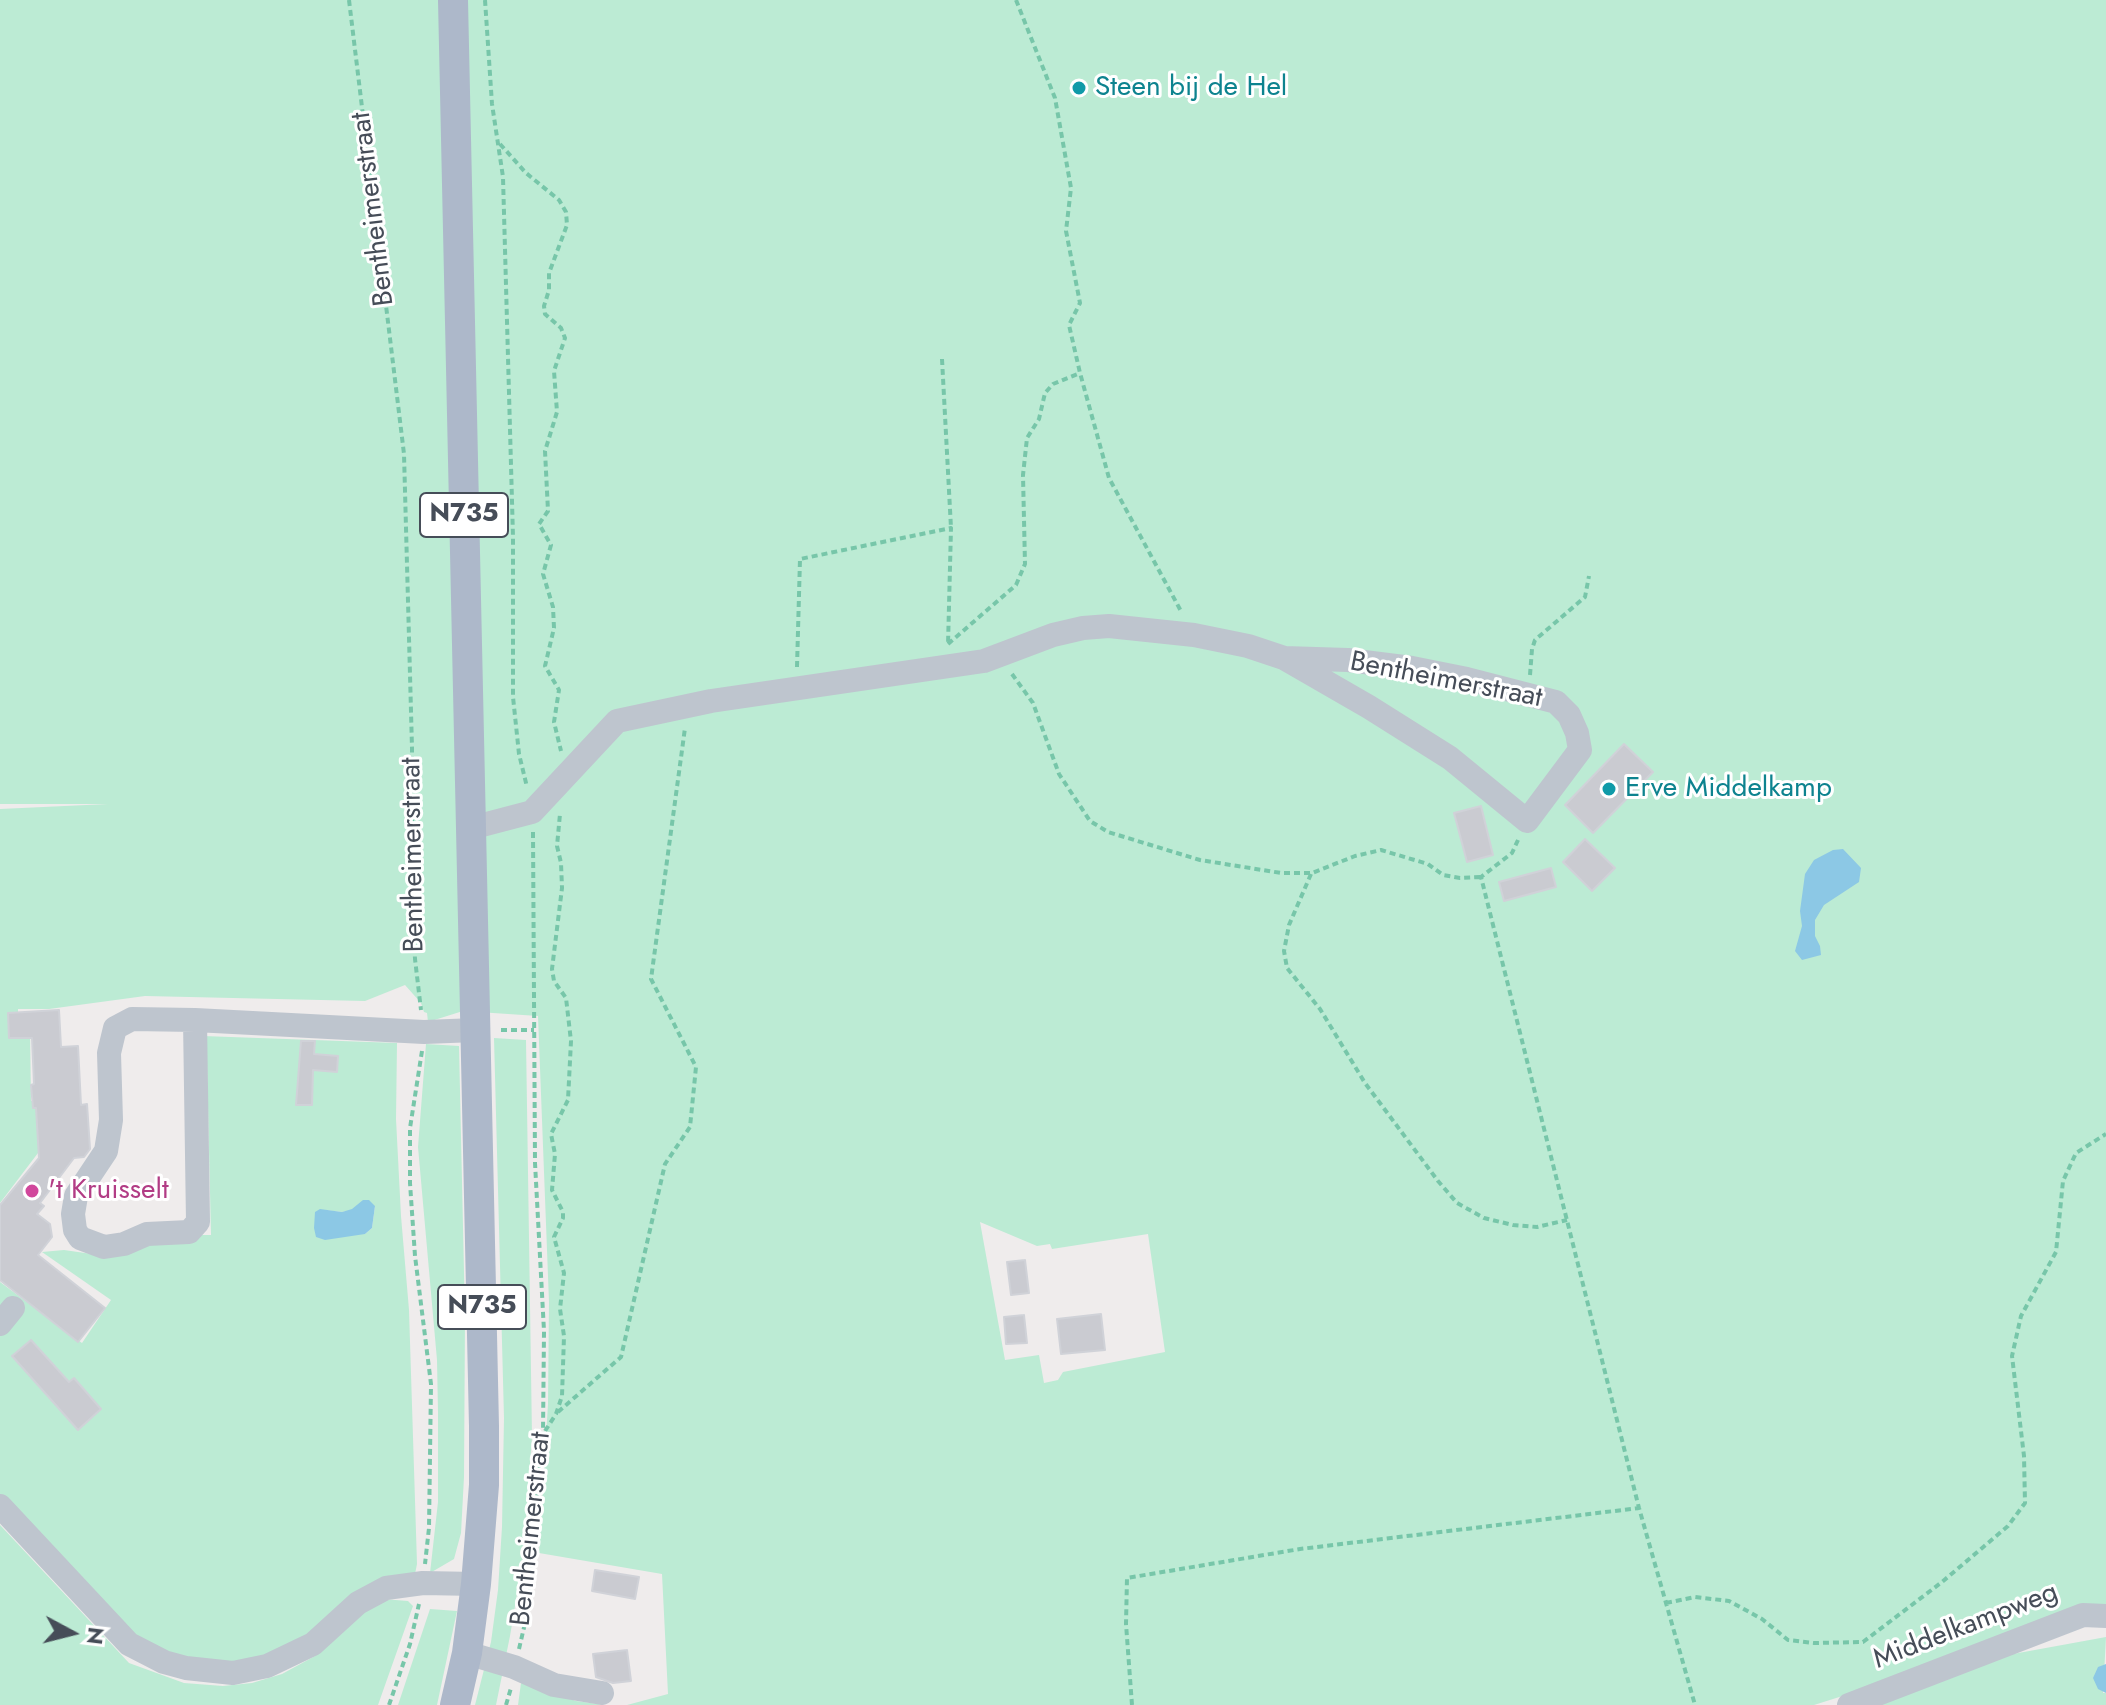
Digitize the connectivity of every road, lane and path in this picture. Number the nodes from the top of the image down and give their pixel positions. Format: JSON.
{"nodes":[{"id":1,"x":349,"y":0,"type":"edge"},
{"id":2,"x":453,"y":0,"type":"edge"},
{"id":3,"x":485,"y":0,"type":"edge"},
{"id":4,"x":1016,"y":0,"type":"edge"},
{"id":5,"x":942,"y":359,"type":"dead end"},
{"id":6,"x":1080,"y":373,"type":"junction"},
{"id":7,"x":951,"y":528,"type":"junction"},
{"id":8,"x":1589,"y":576,"type":"dead end"},
{"id":9,"x":1194,"y":635,"type":"junction"},
{"id":10,"x":948,"y":656,"type":"junction"},
{"id":11,"x":1284,"y":658,"type":"junction"},
{"id":12,"x":984,"y":661,"type":"junction"},
{"id":13,"x":797,"y":687,"type":"junction"},
{"id":14,"x":1536,"y":697,"type":"junction"},
{"id":15,"x":687,"y":706,"type":"junction"},
{"id":16,"x":532,"y":812,"type":"junction"},
{"id":17,"x":1527,"y":821,"type":"junction"},
{"id":18,"x":471,"y":828,"type":"junction"},
{"id":19,"x":1312,"y":873,"type":"junction"},
{"id":20,"x":1481,"y":877,"type":"junction"},
{"id":21,"x":195,"y":1020,"type":"junction"},
{"id":22,"x":476,"y":1030,"type":"junction"},
{"id":23,"x":534,"y":1030,"type":"junction"},
{"id":24,"x":424,"y":1032,"type":"junction"},
{"id":25,"x":2106,"y":1134,"type":"edge"},
{"id":26,"x":1567,"y":1220,"type":"junction"},
{"id":27,"x":556,"y":1414,"type":"dead end"},
{"id":28,"x":0,"y":1506,"type":"edge"},
{"id":29,"x":1639,"y":1508,"type":"junction"},
{"id":30,"x":423,"y":1583,"type":"junction"},
{"id":31,"x":476,"y":1584,"type":"junction"},
{"id":32,"x":1666,"y":1603,"type":"junction"},
{"id":33,"x":2106,"y":1616,"type":"edge"},
{"id":34,"x":467,"y":1653,"type":"junction"},
{"id":35,"x":514,"y":1667,"type":"junction"},
{"id":36,"x":602,"y":1693,"type":"dead end"},
{"id":37,"x":389,"y":1705,"type":"edge"},
{"id":38,"x":455,"y":1705,"type":"edge"},
{"id":39,"x":506,"y":1705,"type":"edge"},
{"id":40,"x":1132,"y":1705,"type":"edge"},
{"id":41,"x":1695,"y":1705,"type":"edge"},
{"id":42,"x":1849,"y":1705,"type":"edge"}],
"edges":[{"from":1,"to":24,"type":"path","name":"Bentheimerstraat"},
{"from":2,"to":18,"type":"main road","name":"Bentheimerstraat","number":"N735"},
{"from":3,"to":16,"type":"path","name":"Bentheimerstraat"},
{"from":4,"to":6,"type":"path"},
{"from":5,"to":7,"type":"path"},
{"from":6,"to":9,"type":"path"},
{"from":6,"to":10,"type":"path"},
{"from":7,"to":10,"type":"path"},
{"from":7,"to":13,"type":"path"},
{"from":8,"to":14,"type":"path"},
{"from":9,"to":11,"type":"street","name":"Bentheimerstraat"},
{"from":9,"to":12,"type":"street","name":"Bentheimerstraat"},
{"from":10,"to":12,"type":"street","name":"Bentheimerstraat"},
{"from":10,"to":13,"type":"street","name":"Bentheimerstraat"},
{"from":11,"to":14,"type":"street","name":"Bentheimerstraat"},
{"from":11,"to":17,"type":"street","name":"Bentheimerstraat"},
{"from":12,"to":19,"type":"path"},
{"from":13,"to":15,"type":"street","name":"Bentheimerstraat"},
{"from":14,"to":17,"type":"street","name":"Bentheimerstraat"},
{"from":15,"to":16,"type":"street","name":"Bentheimerstraat"},
{"from":15,"to":27,"type":"path"},
{"from":16,"to":18,"type":"street","name":"Bentheimerstraat"},
{"from":16,"to":23,"type":"path","name":"Bentheimerstraat"},
{"from":17,"to":20,"type":"path"},
{"from":18,"to":22,"type":"main road","name":"Bentheimerstraat","number":"N735"},
{"from":19,"to":20,"type":"path"},
{"from":19,"to":26,"type":"path"},
{"from":20,"to":26,"type":"path"},
{"from":21,"to":21,"type":"street"},
{"from":21,"to":24,"type":"street"},
{"from":22,"to":23,"type":"path"},
{"from":22,"to":24,"type":"street"},
{"from":22,"to":31,"type":"main road","name":"Bentheimerstraat","number":"N735"},
{"from":23,"to":35,"type":"path","name":"Bentheimerstraat"},
{"from":24,"to":30,"type":"path","name":"Bentheimerstraat"},
{"from":25,"to":32,"type":"path"},
{"from":26,"to":29,"type":"path"},
{"from":28,"to":30,"type":"street"},
{"from":29,"to":32,"type":"path"},
{"from":29,"to":40,"type":"path"},
{"from":30,"to":31,"type":"street"},
{"from":30,"to":37,"type":"path","name":"Bentheimerstraat"},
{"from":31,"to":34,"type":"main road","name":"Bentheimerstraat","number":"N735"},
{"from":32,"to":41,"type":"path"},
{"from":33,"to":42,"type":"street","name":"Middelkampweg"},
{"from":34,"to":35,"type":"street"},
{"from":34,"to":38,"type":"main road","name":"Bentheimerstraat","number":"N735"},
{"from":35,"to":36,"type":"street"},
{"from":35,"to":39,"type":"path","name":"Bentheimerstraat"}]}
